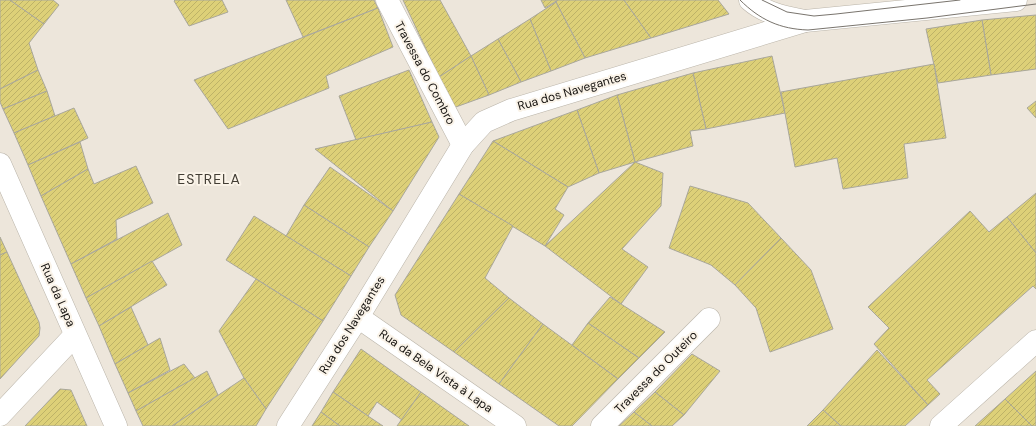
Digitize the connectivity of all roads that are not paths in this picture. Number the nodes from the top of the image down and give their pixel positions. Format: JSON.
{"nodes":[{"id":1,"x":388,"y":0,"type":"edge"},
{"id":2,"x":750,"y":0,"type":"edge"},
{"id":3,"x":1016,"y":0,"type":"edge"},
{"id":4,"x":805,"y":22,"type":"junction"},
{"id":5,"x":463,"y":145,"type":"junction"},
{"id":6,"x":0,"y":164,"type":"edge"},
{"id":7,"x":358,"y":317,"type":"junction"},
{"id":8,"x":709,"y":319,"type":"dead end"},
{"id":9,"x":76,"y":335,"type":"junction"},
{"id":10,"x":1036,"y":340,"type":"edge"},
{"id":11,"x":0,"y":415,"type":"edge"},
{"id":12,"x":116,"y":426,"type":"edge"},
{"id":13,"x":288,"y":426,"type":"edge"},
{"id":14,"x":515,"y":426,"type":"edge"},
{"id":15,"x":602,"y":426,"type":"edge"},
{"id":16,"x":941,"y":426,"type":"edge"}],
"edges":[{"from":1,"to":5,"type":"street","name":"Travessa do Combro"},
{"from":2,"to":4,"type":"street"},
{"from":3,"to":4,"type":"street","name":"Rua dos Navegantes"},
{"from":4,"to":5,"type":"street","name":"Rua dos Navegantes"},
{"from":5,"to":7,"type":"street","name":"Rua dos Navegantes"},
{"from":6,"to":9,"type":"street","name":"Rua da Lapa"},
{"from":7,"to":13,"type":"street","name":"Rua dos Navegantes"},
{"from":7,"to":14,"type":"street","name":"Rua da Bela Vista à Lapa"},
{"from":8,"to":15,"type":"street","name":"Travessa do Outeiro"},
{"from":9,"to":11,"type":"street"},
{"from":9,"to":12,"type":"street","name":"Rua da Lapa"},
{"from":10,"to":16,"type":"street"}]}
